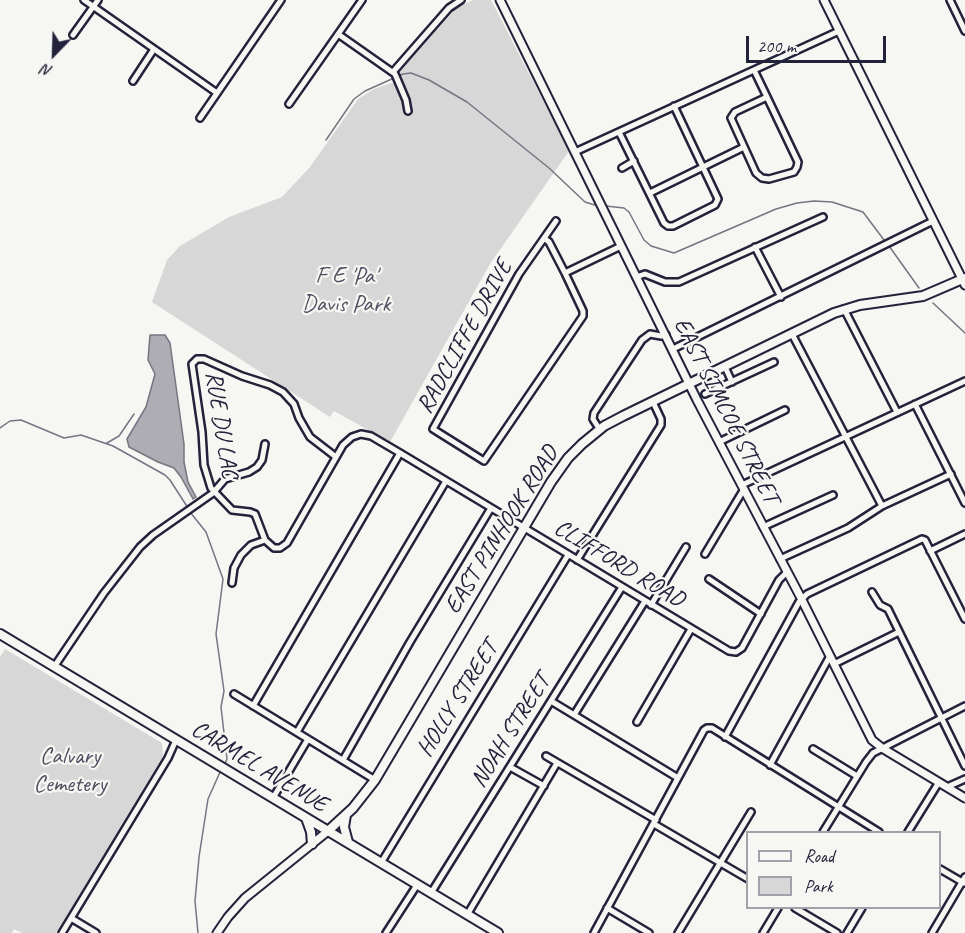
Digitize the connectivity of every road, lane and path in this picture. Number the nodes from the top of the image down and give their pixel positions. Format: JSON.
{"nodes":[{"id":1,"x":84,"y":0,"type":"edge"},
{"id":2,"x":98,"y":0,"type":"edge"},
{"id":3,"x":281,"y":0,"type":"edge"},
{"id":4,"x":362,"y":0,"type":"edge"},
{"id":5,"x":461,"y":0,"type":"edge"},
{"id":6,"x":500,"y":0,"type":"edge"},
{"id":7,"x":824,"y":0,"type":"edge"},
{"id":8,"x":950,"y":0,"type":"edge"},
{"id":9,"x":93,"y":7,"type":"junction"},
{"id":10,"x":839,"y":31,"type":"junction"},
{"id":11,"x":965,"y":31,"type":"edge"},
{"id":12,"x":338,"y":34,"type":"junction"},
{"id":13,"x":74,"y":35,"type":"dead end"},
{"id":14,"x":154,"y":49,"type":"junction"},
{"id":15,"x":754,"y":70,"type":"junction"},
{"id":16,"x":394,"y":73,"type":"junction"},
{"id":17,"x":133,"y":81,"type":"dead end"},
{"id":18,"x":217,"y":93,"type":"junction"},
{"id":19,"x":767,"y":97,"type":"junction"},
{"id":20,"x":289,"y":104,"type":"dead end"},
{"id":21,"x":674,"y":106,"type":"junction"},
{"id":22,"x":408,"y":111,"type":"dead end"},
{"id":23,"x":200,"y":118,"type":"dead end"},
{"id":24,"x":619,"y":132,"type":"junction"},
{"id":25,"x":744,"y":147,"type":"junction"},
{"id":26,"x":575,"y":152,"type":"junction"},
{"id":27,"x":634,"y":161,"type":"junction"},
{"id":28,"x":703,"y":166,"type":"junction"},
{"id":29,"x":622,"y":168,"type":"dead end"},
{"id":30,"x":650,"y":193,"type":"junction"},
{"id":31,"x":823,"y":217,"type":"dead end"},
{"id":32,"x":556,"y":221,"type":"dead end"},
{"id":33,"x":933,"y":221,"type":"junction"},
{"id":34,"x":544,"y":238,"type":"junction"},
{"id":35,"x":621,"y":246,"type":"junction"},
{"id":36,"x":755,"y":247,"type":"junction"},
{"id":37,"x":565,"y":273,"type":"junction"},
{"id":38,"x":636,"y":277,"type":"junction"},
{"id":39,"x":964,"y":281,"type":"edge"},
{"id":40,"x":781,"y":297,"type":"junction"},
{"id":41,"x":844,"y":309,"type":"junction"},
{"id":42,"x":792,"y":334,"type":"junction"},
{"id":43,"x":666,"y":335,"type":"junction"},
{"id":44,"x":673,"y":350,"type":"junction"},
{"id":45,"x":774,"y":363,"type":"dead end"},
{"id":46,"x":725,"y":367,"type":"junction"},
{"id":47,"x":965,"y":381,"type":"edge"},
{"id":48,"x":732,"y":382,"type":"junction"},
{"id":49,"x":690,"y":385,"type":"junction"},
{"id":50,"x":705,"y":394,"type":"dead end"},
{"id":51,"x":653,"y":402,"type":"junction"},
{"id":52,"x":915,"y":404,"type":"junction"},
{"id":53,"x":785,"y":411,"type":"dead end"},
{"id":54,"x":897,"y":412,"type":"junction"},
{"id":55,"x":600,"y":430,"type":"junction"},
{"id":56,"x":846,"y":436,"type":"junction"},
{"id":57,"x":719,"y":442,"type":"junction"},
{"id":58,"x":265,"y":444,"type":"dead end"},
{"id":59,"x":400,"y":453,"type":"junction"},
{"id":60,"x":336,"y":457,"type":"junction"},
{"id":61,"x":951,"y":474,"type":"junction"},
{"id":62,"x":446,"y":481,"type":"junction"},
{"id":63,"x":742,"y":487,"type":"junction"},
{"id":64,"x":213,"y":493,"type":"junction"},
{"id":65,"x":833,"y":495,"type":"dead end"},
{"id":66,"x":965,"y":503,"type":"edge"},
{"id":67,"x":882,"y":506,"type":"junction"},
{"id":68,"x":491,"y":508,"type":"junction"},
{"id":69,"x":763,"y":527,"type":"junction"},
{"id":70,"x":525,"y":528,"type":"junction"},
{"id":71,"x":965,"y":534,"type":"edge"},
{"id":72,"x":265,"y":540,"type":"junction"},
{"id":73,"x":686,"y":547,"type":"dead end"},
{"id":74,"x":930,"y":551,"type":"junction"},
{"id":75,"x":705,"y":554,"type":"dead end"},
{"id":76,"x":568,"y":555,"type":"junction"},
{"id":77,"x":780,"y":559,"type":"junction"},
{"id":78,"x":577,"y":560,"type":"junction"},
{"id":79,"x":787,"y":572,"type":"junction"},
{"id":80,"x":709,"y":579,"type":"dead end"},
{"id":81,"x":232,"y":583,"type":"dead end"},
{"id":82,"x":622,"y":587,"type":"junction"},
{"id":83,"x":872,"y":592,"type":"dead end"},
{"id":84,"x":801,"y":598,"type":"junction"},
{"id":85,"x":648,"y":603,"type":"junction"},
{"id":86,"x":761,"y":614,"type":"junction"},
{"id":87,"x":965,"y":619,"type":"edge"},
{"id":88,"x":691,"y":628,"type":"junction"},
{"id":89,"x":899,"y":632,"type":"junction"},
{"id":90,"x":0,"y":634,"type":"edge"},
{"id":91,"x":830,"y":656,"type":"junction"},
{"id":92,"x":834,"y":664,"type":"junction"},
{"id":93,"x":54,"y":667,"type":"junction"},
{"id":94,"x":234,"y":694,"type":"dead end"},
{"id":95,"x":551,"y":701,"type":"junction"},
{"id":96,"x":253,"y":706,"type":"junction"},
{"id":97,"x":965,"y":706,"type":"edge"},
{"id":98,"x":574,"y":715,"type":"junction"},
{"id":99,"x":941,"y":718,"type":"junction"},
{"id":100,"x":638,"y":722,"type":"dead end"},
{"id":101,"x":297,"y":732,"type":"junction"},
{"id":102,"x":725,"y":737,"type":"junction"},
{"id":103,"x":308,"y":739,"type":"junction"},
{"id":104,"x":176,"y":740,"type":"junction"},
{"id":105,"x":882,"y":748,"type":"junction"},
{"id":106,"x":813,"y":749,"type":"dead end"},
{"id":107,"x":546,"y":756,"type":"dead end"},
{"id":108,"x":343,"y":760,"type":"junction"},
{"id":109,"x":557,"y":763,"type":"junction"},
{"id":110,"x":770,"y":765,"type":"junction"},
{"id":111,"x":965,"y":766,"type":"edge"},
{"id":112,"x":510,"y":767,"type":"junction"},
{"id":113,"x":857,"y":776,"type":"junction"},
{"id":114,"x":678,"y":778,"type":"junction"},
{"id":115,"x":965,"y":779,"type":"edge"},
{"id":116,"x":375,"y":780,"type":"junction"},
{"id":117,"x":939,"y":782,"type":"junction"},
{"id":118,"x":544,"y":786,"type":"junction"},
{"id":119,"x":947,"y":787,"type":"junction"},
{"id":120,"x":273,"y":798,"type":"junction"},
{"id":121,"x":965,"y":798,"type":"edge"},
{"id":122,"x":838,"y":808,"type":"junction"},
{"id":123,"x":751,"y":812,"type":"dead end"},
{"id":124,"x":346,"y":815,"type":"junction"},
{"id":125,"x":306,"y":818,"type":"junction"},
{"id":126,"x":655,"y":822,"type":"junction"},
{"id":127,"x":328,"y":831,"type":"junction"},
{"id":128,"x":824,"y":831,"type":"edge"},
{"id":129,"x":877,"y":831,"type":"edge"},
{"id":130,"x":909,"y":831,"type":"edge"},
{"id":131,"x":348,"y":842,"type":"junction"},
{"id":132,"x":312,"y":844,"type":"junction"},
{"id":133,"x":381,"y":862,"type":"junction"},
{"id":134,"x":720,"y":863,"type":"junction"},
{"id":135,"x":941,"y":870,"type":"edge"},
{"id":136,"x":746,"y":878,"type":"edge"},
{"id":137,"x":964,"y":881,"type":"edge"},
{"id":138,"x":417,"y":885,"type":"junction"},
{"id":139,"x":431,"y":893,"type":"junction"},
{"id":140,"x":607,"y":908,"type":"junction"},
{"id":141,"x":777,"y":909,"type":"edge"},
{"id":142,"x":797,"y":909,"type":"edge"},
{"id":143,"x":861,"y":909,"type":"edge"},
{"id":144,"x":467,"y":915,"type":"junction"},
{"id":145,"x":71,"y":918,"type":"junction"},
{"id":146,"x":484,"y":929,"type":"edge"},
{"id":147,"x":62,"y":933,"type":"edge"},
{"id":148,"x":96,"y":933,"type":"edge"},
{"id":149,"x":217,"y":933,"type":"edge"},
{"id":150,"x":386,"y":933,"type":"edge"},
{"id":151,"x":498,"y":933,"type":"edge"},
{"id":152,"x":594,"y":933,"type":"edge"},
{"id":153,"x":649,"y":933,"type":"edge"},
{"id":154,"x":678,"y":933,"type":"edge"},
{"id":155,"x":763,"y":933,"type":"edge"},
{"id":156,"x":837,"y":933,"type":"edge"},
{"id":157,"x":847,"y":933,"type":"edge"},
{"id":158,"x":932,"y":933,"type":"edge"}],
"edges":[{"from":1,"to":9,"type":"street"},
{"from":2,"to":9,"type":"street"},
{"from":3,"to":18,"type":"street"},
{"from":4,"to":12,"type":"street"},
{"from":5,"to":16,"type":"street"},
{"from":6,"to":26,"type":"street","name":"EAST SIMCOE STREET"},
{"from":7,"to":10,"type":"street"},
{"from":8,"to":11,"type":"street"},
{"from":9,"to":13,"type":"street"},
{"from":9,"to":14,"type":"street"},
{"from":10,"to":15,"type":"street"},
{"from":10,"to":33,"type":"street"},
{"from":12,"to":16,"type":"street"},
{"from":12,"to":20,"type":"street"},
{"from":14,"to":17,"type":"street"},
{"from":14,"to":18,"type":"street"},
{"from":15,"to":19,"type":"street"},
{"from":15,"to":21,"type":"street"},
{"from":16,"to":22,"type":"street"},
{"from":18,"to":23,"type":"street"},
{"from":19,"to":25,"type":"street"},
{"from":19,"to":25,"type":"street"},
{"from":21,"to":24,"type":"street"},
{"from":21,"to":28,"type":"street"},
{"from":24,"to":26,"type":"street"},
{"from":24,"to":27,"type":"street"},
{"from":25,"to":28,"type":"street"},
{"from":26,"to":35,"type":"street","name":"EAST SIMCOE STREET"},
{"from":27,"to":29,"type":"street"},
{"from":27,"to":30,"type":"street"},
{"from":28,"to":30,"type":"street"},
{"from":28,"to":30,"type":"street"},
{"from":31,"to":36,"type":"street"},
{"from":32,"to":34,"type":"street","name":"RADCLIFFE DRIVE"},
{"from":33,"to":39,"type":"street"},
{"from":33,"to":40,"type":"street"},
{"from":34,"to":37,"type":"street","name":"RADCLIFFE DRIVE"},
{"from":34,"to":37,"type":"street","name":"RADCLIFFE DRIVE"},
{"from":35,"to":37,"type":"street"},
{"from":35,"to":38,"type":"street","name":"EAST SIMCOE STREET"},
{"from":36,"to":38,"type":"street"},
{"from":36,"to":40,"type":"street"},
{"from":38,"to":43,"type":"street","name":"EAST SIMCOE STREET"},
{"from":39,"to":41,"type":"main road","name":"EAST PINHOOK ROAD"},
{"from":40,"to":44,"type":"street"},
{"from":41,"to":42,"type":"main road","name":"EAST PINHOOK ROAD"},
{"from":41,"to":54,"type":"street"},
{"from":42,"to":46,"type":"main road","name":"EAST PINHOOK ROAD"},
{"from":42,"to":56,"type":"street"},
{"from":43,"to":44,"type":"street","name":"EAST SIMCOE STREET"},
{"from":43,"to":55,"type":"street"},
{"from":44,"to":49,"type":"street","name":"EAST SIMCOE STREET"},
{"from":45,"to":48,"type":"street"},
{"from":46,"to":48,"type":"street"},
{"from":46,"to":49,"type":"main road","name":"EAST PINHOOK ROAD"},
{"from":47,"to":52,"type":"street"},
{"from":48,"to":50,"type":"street"},
{"from":49,"to":51,"type":"main road","name":"EAST PINHOOK ROAD"},
{"from":49,"to":57,"type":"street","name":"EAST SIMCOE STREET"},
{"from":51,"to":55,"type":"main road","name":"EAST PINHOOK ROAD"},
{"from":51,"to":78,"type":"street"},
{"from":52,"to":54,"type":"street"},
{"from":52,"to":61,"type":"street"},
{"from":53,"to":57,"type":"street"},
{"from":54,"to":56,"type":"street"},
{"from":55,"to":70,"type":"main road","name":"EAST PINHOOK ROAD"},
{"from":56,"to":63,"type":"street"},
{"from":56,"to":67,"type":"street"},
{"from":57,"to":63,"type":"street","name":"EAST SIMCOE STREET"},
{"from":58,"to":64,"type":"street"},
{"from":59,"to":60,"type":"street","name":"CLIFFORD ROAD"},
{"from":59,"to":62,"type":"street","name":"CLIFFORD ROAD"},
{"from":59,"to":96,"type":"street"},
{"from":60,"to":64,"type":"street","name":"RUE DU LAC"},
{"from":60,"to":72,"type":"street"},
{"from":61,"to":66,"type":"street"},
{"from":61,"to":67,"type":"street"},
{"from":62,"to":68,"type":"street","name":"CLIFFORD ROAD"},
{"from":62,"to":101,"type":"street"},
{"from":63,"to":69,"type":"street","name":"EAST SIMCOE STREET"},
{"from":63,"to":75,"type":"street"},
{"from":64,"to":72,"type":"street","name":"RUE DU LAC"},
{"from":64,"to":93,"type":"street"},
{"from":65,"to":69,"type":"street"},
{"from":67,"to":77,"type":"street"},
{"from":68,"to":70,"type":"street","name":"CLIFFORD ROAD"},
{"from":68,"to":108,"type":"street"},
{"from":69,"to":77,"type":"street","name":"EAST SIMCOE STREET"},
{"from":70,"to":76,"type":"street","name":"CLIFFORD ROAD"},
{"from":70,"to":116,"type":"main road","name":"EAST PINHOOK ROAD"},
{"from":71,"to":74,"type":"street"},
{"from":72,"to":81,"type":"street"},
{"from":73,"to":85,"type":"street"},
{"from":74,"to":84,"type":"street"},
{"from":74,"to":87,"type":"street"},
{"from":76,"to":78,"type":"street","name":"CLIFFORD ROAD"},
{"from":76,"to":133,"type":"street","name":"HOLLY STREET"},
{"from":77,"to":79,"type":"street","name":"EAST SIMCOE STREET"},
{"from":78,"to":82,"type":"street","name":"CLIFFORD ROAD"},
{"from":79,"to":84,"type":"street","name":"EAST SIMCOE STREET"},
{"from":79,"to":86,"type":"street","name":"CLIFFORD ROAD"},
{"from":80,"to":86,"type":"street"},
{"from":82,"to":85,"type":"street","name":"CLIFFORD ROAD"},
{"from":82,"to":95,"type":"street","name":"NOAH STREET"},
{"from":83,"to":89,"type":"street"},
{"from":84,"to":91,"type":"street","name":"EAST SIMCOE STREET"},
{"from":84,"to":102,"type":"street"},
{"from":85,"to":88,"type":"street","name":"CLIFFORD ROAD"},
{"from":85,"to":98,"type":"street"},
{"from":86,"to":88,"type":"street","name":"CLIFFORD ROAD"},
{"from":88,"to":100,"type":"street"},
{"from":89,"to":92,"type":"street"},
{"from":89,"to":99,"type":"street"},
{"from":90,"to":93,"type":"main road","name":"CARMEL AVENUE"},
{"from":91,"to":92,"type":"street","name":"EAST SIMCOE STREET"},
{"from":91,"to":110,"type":"street"},
{"from":92,"to":105,"type":"street","name":"EAST SIMCOE STREET"},
{"from":93,"to":104,"type":"main road","name":"CARMEL AVENUE"},
{"from":94,"to":96,"type":"street"},
{"from":95,"to":98,"type":"street"},
{"from":95,"to":112,"type":"street","name":"NOAH STREET"},
{"from":96,"to":101,"type":"street"},
{"from":97,"to":99,"type":"street"},
{"from":98,"to":114,"type":"street"},
{"from":99,"to":105,"type":"street"},
{"from":99,"to":111,"type":"street"},
{"from":101,"to":103,"type":"street"},
{"from":102,"to":110,"type":"street"},
{"from":102,"to":114,"type":"street"},
{"from":103,"to":108,"type":"street"},
{"from":103,"to":120,"type":"street"},
{"from":104,"to":120,"type":"main road","name":"CARMEL AVENUE"},
{"from":104,"to":145,"type":"street"},
{"from":105,"to":113,"type":"street"},
{"from":105,"to":117,"type":"street","name":"EAST SIMCOE STREET"},
{"from":106,"to":113,"type":"street"},
{"from":107,"to":109,"type":"street"},
{"from":108,"to":116,"type":"street"},
{"from":109,"to":118,"type":"street"},
{"from":109,"to":126,"type":"street"},
{"from":110,"to":122,"type":"street"},
{"from":112,"to":118,"type":"street"},
{"from":112,"to":139,"type":"street","name":"NOAH STREET"},
{"from":113,"to":122,"type":"street"},
{"from":114,"to":126,"type":"street"},
{"from":115,"to":119,"type":"street"},
{"from":116,"to":124,"type":"main road","name":"EAST PINHOOK ROAD"},
{"from":117,"to":119,"type":"street","name":"EAST SIMCOE STREET"},
{"from":117,"to":130,"type":"street"},
{"from":118,"to":144,"type":"street"},
{"from":119,"to":121,"type":"street","name":"EAST SIMCOE STREET"},
{"from":120,"to":125,"type":"main road","name":"CARMEL AVENUE"},
{"from":122,"to":128,"type":"street"},
{"from":122,"to":129,"type":"street"},
{"from":123,"to":134,"type":"street"},
{"from":124,"to":127,"type":"main road","name":"EAST PINHOOK ROAD"},
{"from":124,"to":131,"type":"main road"},
{"from":125,"to":127,"type":"main road","name":"CARMEL AVENUE"},
{"from":125,"to":132,"type":"main road"},
{"from":126,"to":134,"type":"street"},
{"from":126,"to":140,"type":"street"},
{"from":127,"to":131,"type":"main road","name":"CARMEL AVENUE"},
{"from":127,"to":132,"type":"street","name":"EAST PINHOOK ROAD"},
{"from":131,"to":133,"type":"main road","name":"CARMEL AVENUE"},
{"from":132,"to":149,"type":"street","name":"EAST PINHOOK ROAD"},
{"from":133,"to":138,"type":"main road","name":"CARMEL AVENUE"},
{"from":134,"to":136,"type":"street"},
{"from":134,"to":154,"type":"street"},
{"from":135,"to":137,"type":"street"},
{"from":137,"to":158,"type":"street"},
{"from":138,"to":139,"type":"main road","name":"CARMEL AVENUE"},
{"from":138,"to":150,"type":"street"},
{"from":139,"to":144,"type":"main road","name":"CARMEL AVENUE"},
{"from":140,"to":152,"type":"street"},
{"from":140,"to":153,"type":"street"},
{"from":141,"to":155,"type":"street"},
{"from":142,"to":156,"type":"street"},
{"from":143,"to":157,"type":"street"},
{"from":144,"to":146,"type":"main road","name":"CARMEL AVENUE"},
{"from":145,"to":147,"type":"street"},
{"from":145,"to":148,"type":"street"},
{"from":146,"to":151,"type":"main road","name":"CARMEL AVENUE"}]}
